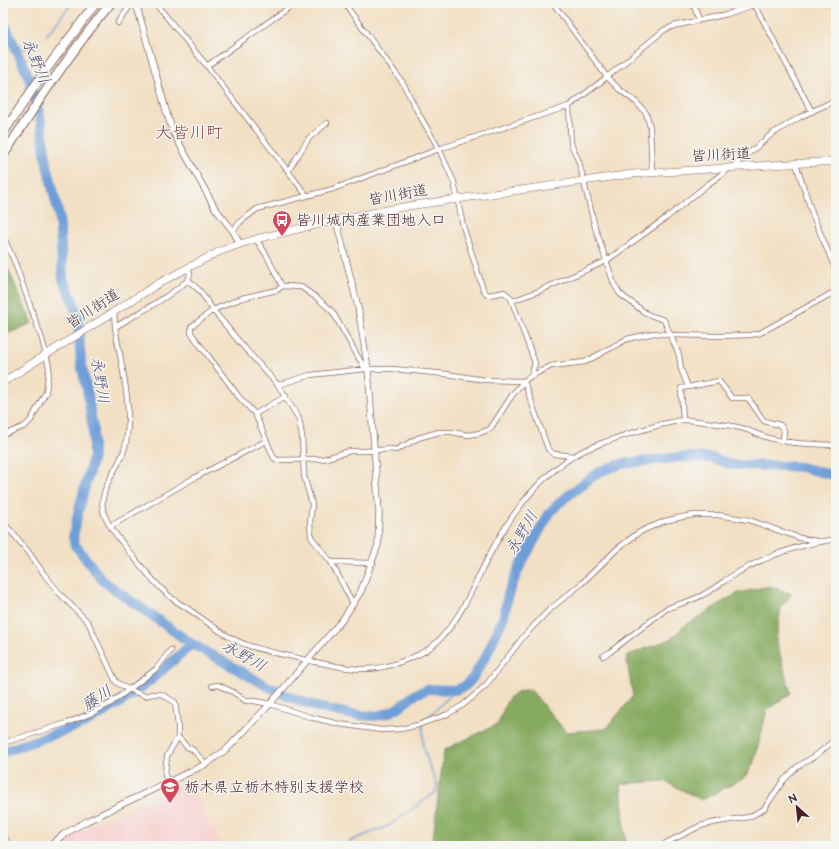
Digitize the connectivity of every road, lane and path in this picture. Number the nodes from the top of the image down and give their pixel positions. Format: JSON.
{"nodes":[{"id":1,"x":96,"y":3,"type":"edge"},
{"id":2,"x":111,"y":3,"type":"edge"},
{"id":3,"x":132,"y":3,"type":"edge"},
{"id":4,"x":136,"y":3,"type":"edge"},
{"id":5,"x":155,"y":3,"type":"edge"},
{"id":6,"x":295,"y":3,"type":"edge"},
{"id":7,"x":344,"y":3,"type":"edge"},
{"id":8,"x":553,"y":3,"type":"edge"},
{"id":9,"x":694,"y":3,"type":"edge"},
{"id":10,"x":827,"y":3,"type":"edge"},
{"id":11,"x":757,"y":4,"type":"edge"},
{"id":12,"x":836,"y":6,"type":"edge"},
{"id":13,"x":699,"y":20,"type":"junction"},
{"id":14,"x":118,"y":23,"type":"dead end"},
{"id":15,"x":207,"y":66,"type":"junction"},
{"id":16,"x":607,"y":77,"type":"junction"},
{"id":17,"x":836,"y":100,"type":"edge"},
{"id":18,"x":569,"y":106,"type":"junction"},
{"id":19,"x":812,"y":112,"type":"junction"},
{"id":20,"x":327,"y":123,"type":"dead end"},
{"id":21,"x":3,"y":133,"type":"edge"},
{"id":22,"x":439,"y":149,"type":"junction"},
{"id":23,"x":3,"y":156,"type":"edge"},
{"id":24,"x":836,"y":162,"type":"edge"},
{"id":25,"x":796,"y":164,"type":"junction"},
{"id":26,"x":732,"y":167,"type":"junction"},
{"id":27,"x":288,"y":171,"type":"junction"},
{"id":28,"x":652,"y":172,"type":"junction"},
{"id":29,"x":583,"y":181,"type":"junction"},
{"id":30,"x":307,"y":196,"type":"junction"},
{"id":31,"x":458,"y":198,"type":"junction"},
{"id":32,"x":336,"y":220,"type":"junction"},
{"id":33,"x":233,"y":231,"type":"junction"},
{"id":34,"x":3,"y":236,"type":"edge"},
{"id":35,"x":256,"y":239,"type":"junction"},
{"id":36,"x":240,"y":244,"type":"junction"},
{"id":37,"x":606,"y":261,"type":"junction"},
{"id":38,"x":188,"y":268,"type":"junction"},
{"id":39,"x":836,"y":270,"type":"edge"},
{"id":40,"x":188,"y":280,"type":"junction"},
{"id":41,"x":283,"y":286,"type":"junction"},
{"id":42,"x":836,"y":291,"type":"edge"},
{"id":43,"x":512,"y":301,"type":"junction"},
{"id":44,"x":213,"y":310,"type":"junction"},
{"id":45,"x":112,"y":313,"type":"junction"},
{"id":46,"x":115,"y":327,"type":"junction"},
{"id":47,"x":670,"y":335,"type":"junction"},
{"id":48,"x":47,"y":354,"type":"junction"},
{"id":49,"x":367,"y":369,"type":"junction"},
{"id":50,"x":531,"y":376,"type":"junction"},
{"id":51,"x":524,"y":381,"type":"junction"},
{"id":52,"x":3,"y":382,"type":"edge"},
{"id":53,"x":278,"y":385,"type":"junction"},
{"id":54,"x":688,"y":387,"type":"junction"},
{"id":55,"x":286,"y":396,"type":"junction"},
{"id":56,"x":255,"y":414,"type":"junction"},
{"id":57,"x":682,"y":420,"type":"junction"},
{"id":58,"x":3,"y":434,"type":"edge"},
{"id":59,"x":783,"y":440,"type":"junction"},
{"id":60,"x":266,"y":441,"type":"junction"},
{"id":61,"x":836,"y":445,"type":"edge"},
{"id":62,"x":374,"y":450,"type":"junction"},
{"id":63,"x":574,"y":456,"type":"junction"},
{"id":64,"x":302,"y":460,"type":"junction"},
{"id":65,"x":3,"y":522,"type":"edge"},
{"id":66,"x":111,"y":526,"type":"junction"},
{"id":67,"x":836,"y":539,"type":"edge"},
{"id":68,"x":822,"y":542,"type":"junction"},
{"id":69,"x":330,"y":562,"type":"junction"},
{"id":70,"x":373,"y":563,"type":"junction"},
{"id":71,"x":354,"y":603,"type":"junction"},
{"id":72,"x":171,"y":650,"type":"dead end"},
{"id":73,"x":603,"y":656,"type":"dead end"},
{"id":74,"x":307,"y":662,"type":"junction"},
{"id":75,"x":212,"y":686,"type":"dead end"},
{"id":76,"x":128,"y":689,"type":"junction"},
{"id":77,"x":271,"y":703,"type":"junction"},
{"id":78,"x":178,"y":737,"type":"junction"},
{"id":79,"x":836,"y":739,"type":"edge"},
{"id":80,"x":3,"y":743,"type":"edge"},
{"id":81,"x":206,"y":764,"type":"junction"},
{"id":82,"x":167,"y":783,"type":"junction"},
{"id":83,"x":3,"y":835,"type":"edge"},
{"id":84,"x":10,"y":846,"type":"edge"},
{"id":85,"x":50,"y":846,"type":"edge"},
{"id":86,"x":661,"y":846,"type":"edge"}],
"edges":[{"from":1,"to":21,"type":"highway"},
{"from":2,"to":23,"type":"highway"},
{"from":3,"to":14,"type":"street"},
{"from":4,"to":33,"type":"street"},
{"from":5,"to":15,"type":"street"},
{"from":6,"to":15,"type":"street"},
{"from":7,"to":22,"type":"street"},
{"from":8,"to":16,"type":"street"},
{"from":9,"to":13,"type":"street"},
{"from":10,"to":12,"type":"street"},
{"from":11,"to":13,"type":"street"},
{"from":11,"to":19,"type":"street"},
{"from":13,"to":16,"type":"street"},
{"from":15,"to":27,"type":"street"},
{"from":16,"to":18,"type":"street"},
{"from":16,"to":28,"type":"street"},
{"from":17,"to":19,"type":"street"},
{"from":18,"to":22,"type":"street"},
{"from":18,"to":29,"type":"street"},
{"from":19,"to":26,"type":"street"},
{"from":20,"to":27,"type":"street"},
{"from":22,"to":30,"type":"street"},
{"from":22,"to":31,"type":"street"},
{"from":24,"to":25,"type":"main road","name":"皆川街道"},
{"from":25,"to":26,"type":"main road","name":"皆川街道"},
{"from":25,"to":39,"type":"street"},
{"from":26,"to":28,"type":"main road","name":"皆川街道"},
{"from":26,"to":37,"type":"street"},
{"from":27,"to":30,"type":"street"},
{"from":28,"to":29,"type":"main road","name":"皆川街道"},
{"from":29,"to":31,"type":"main road","name":"皆川街道"},
{"from":29,"to":37,"type":"street"},
{"from":30,"to":33,"type":"street"},
{"from":31,"to":32,"type":"main road","name":"皆川街道"},
{"from":31,"to":43,"type":"street"},
{"from":32,"to":35,"type":"main road","name":"皆川街道"},
{"from":32,"to":49,"type":"street"},
{"from":33,"to":36,"type":"street"},
{"from":34,"to":48,"type":"street"},
{"from":35,"to":36,"type":"main road","name":"皆川街道"},
{"from":35,"to":41,"type":"street"},
{"from":36,"to":38,"type":"main road","name":"皆川街道"},
{"from":37,"to":43,"type":"street"},
{"from":37,"to":47,"type":"street"},
{"from":38,"to":40,"type":"street"},
{"from":38,"to":45,"type":"main road","name":"皆川街道"},
{"from":40,"to":44,"type":"street"},
{"from":40,"to":46,"type":"street"},
{"from":41,"to":44,"type":"street"},
{"from":41,"to":49,"type":"street"},
{"from":42,"to":47,"type":"street"},
{"from":43,"to":50,"type":"street"},
{"from":44,"to":53,"type":"street"},
{"from":44,"to":56,"type":"street"},
{"from":45,"to":46,"type":"street"},
{"from":45,"to":48,"type":"main road","name":"皆川街道"},
{"from":46,"to":66,"type":"street"},
{"from":47,"to":50,"type":"street"},
{"from":47,"to":54,"type":"street"},
{"from":48,"to":52,"type":"main road","name":"皆川街道"},
{"from":48,"to":58,"type":"street"},
{"from":49,"to":51,"type":"street"},
{"from":49,"to":53,"type":"street"},
{"from":49,"to":62,"type":"street"},
{"from":50,"to":51,"type":"street"},
{"from":51,"to":62,"type":"street"},
{"from":51,"to":63,"type":"street"},
{"from":53,"to":55,"type":"street"},
{"from":54,"to":57,"type":"street"},
{"from":54,"to":59,"type":"street"},
{"from":55,"to":56,"type":"street"},
{"from":55,"to":64,"type":"street"},
{"from":56,"to":60,"type":"street"},
{"from":57,"to":59,"type":"street"},
{"from":57,"to":63,"type":"street"},
{"from":59,"to":61,"type":"street"},
{"from":60,"to":64,"type":"street"},
{"from":60,"to":66,"type":"street"},
{"from":62,"to":64,"type":"street"},
{"from":62,"to":70,"type":"street"},
{"from":63,"to":74,"type":"street"},
{"from":64,"to":69,"type":"street"},
{"from":65,"to":76,"type":"street"},
{"from":66,"to":74,"type":"street"},
{"from":67,"to":68,"type":"street"},
{"from":68,"to":73,"type":"street"},
{"from":68,"to":77,"type":"street"},
{"from":69,"to":70,"type":"street"},
{"from":69,"to":71,"type":"street"},
{"from":70,"to":71,"type":"street"},
{"from":71,"to":74,"type":"street"},
{"from":72,"to":76,"type":"street"},
{"from":74,"to":77,"type":"street"},
{"from":75,"to":77,"type":"street"},
{"from":76,"to":78,"type":"street"},
{"from":76,"to":80,"type":"street"},
{"from":77,"to":81,"type":"street"},
{"from":78,"to":81,"type":"street"},
{"from":78,"to":82,"type":"street"},
{"from":79,"to":86,"type":"street"},
{"from":81,"to":82,"type":"street"},
{"from":82,"to":85,"type":"street"},
{"from":83,"to":84,"type":"street"}]}
